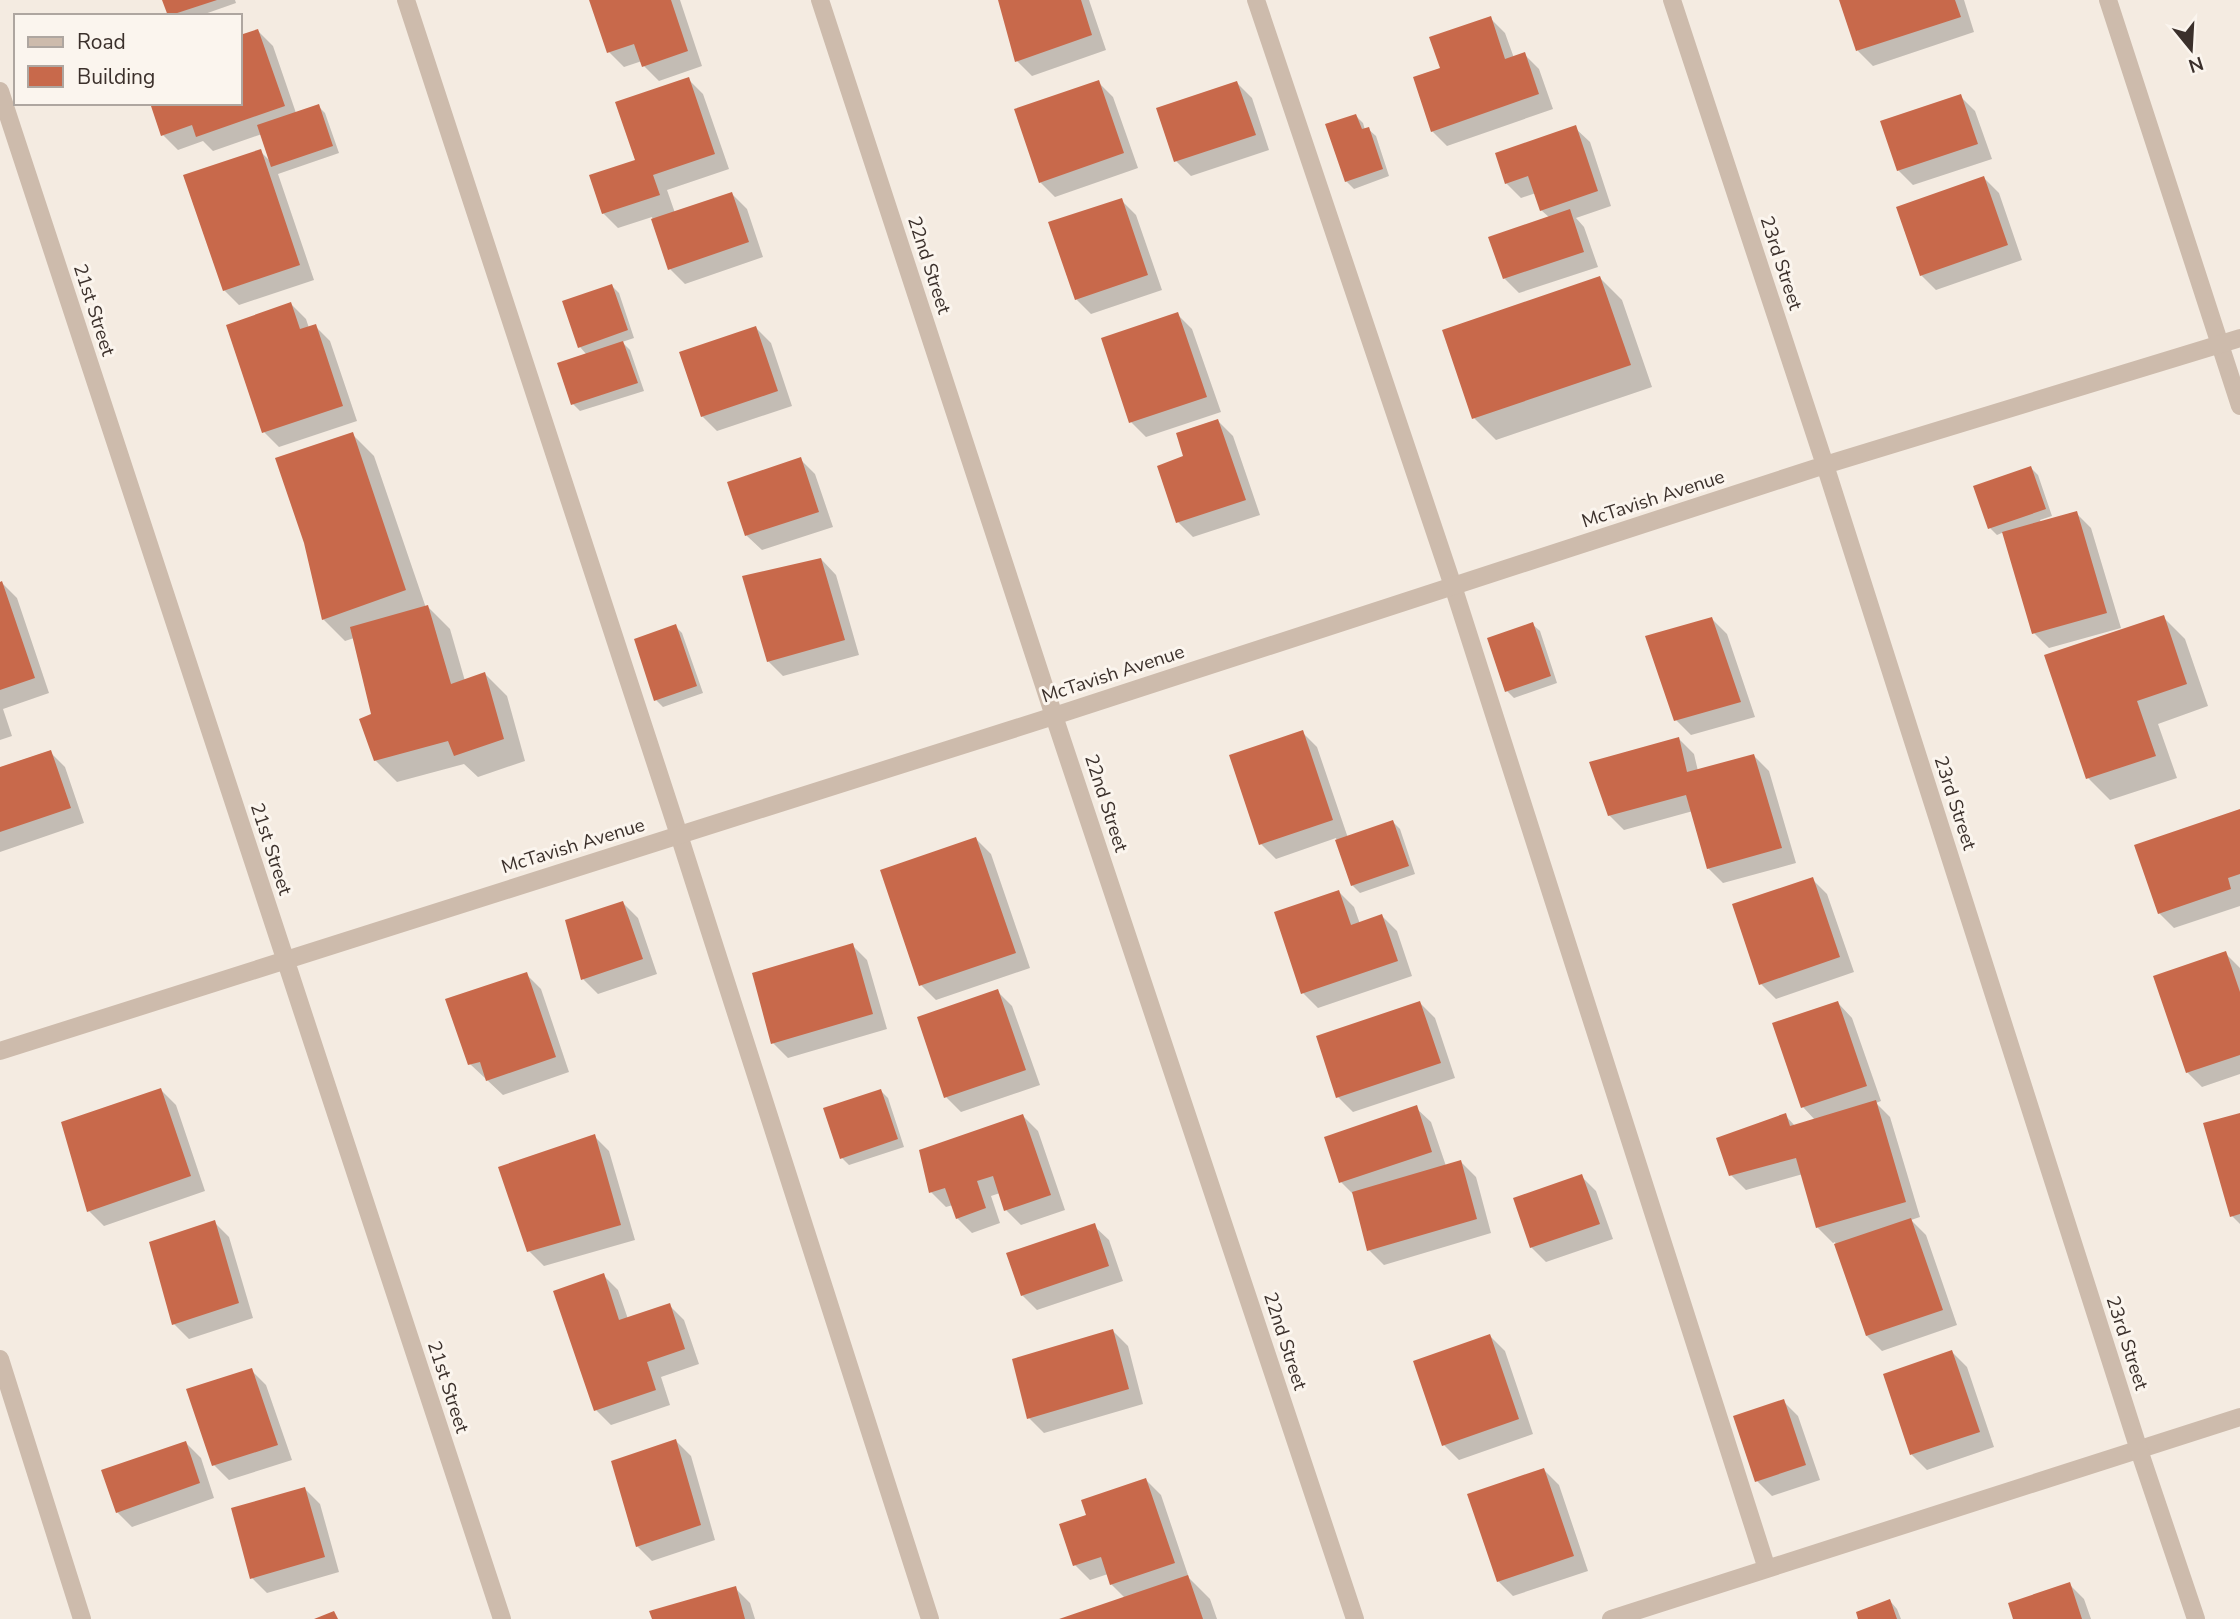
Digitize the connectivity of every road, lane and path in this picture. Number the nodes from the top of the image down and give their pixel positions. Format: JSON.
{"nodes":[{"id":1,"x":406,"y":0,"type":"edge"},
{"id":2,"x":820,"y":0,"type":"edge"},
{"id":3,"x":1256,"y":0,"type":"edge"},
{"id":4,"x":1672,"y":0,"type":"edge"},
{"id":5,"x":2108,"y":0,"type":"edge"},
{"id":6,"x":0,"y":91,"type":"edge"},
{"id":7,"x":2240,"y":338,"type":"edge"},
{"id":8,"x":2220,"y":345,"type":"junction"},
{"id":9,"x":2240,"y":406,"type":"edge"},
{"id":10,"x":1825,"y":465,"type":"junction"},
{"id":11,"x":1453,"y":586,"type":"junction"},
{"id":12,"x":1054,"y":716,"type":"junction"},
{"id":13,"x":680,"y":835,"type":"junction"},
{"id":14,"x":285,"y":959,"type":"junction"},
{"id":15,"x":0,"y":1051,"type":"edge"},
{"id":16,"x":0,"y":1359,"type":"edge"},
{"id":17,"x":2240,"y":1417,"type":"edge"},
{"id":18,"x":2139,"y":1450,"type":"junction"},
{"id":19,"x":1767,"y":1569,"type":"junction"},
{"id":20,"x":82,"y":1619,"type":"edge"},
{"id":21,"x":502,"y":1619,"type":"edge"},
{"id":22,"x":930,"y":1619,"type":"edge"},
{"id":23,"x":1355,"y":1619,"type":"edge"},
{"id":24,"x":1611,"y":1619,"type":"edge"},
{"id":25,"x":2196,"y":1619,"type":"edge"}],
"edges":[{"from":1,"to":13,"type":"street"},
{"from":2,"to":12,"type":"street","name":"22nd Street"},
{"from":3,"to":11,"type":"street"},
{"from":4,"to":10,"type":"street","name":"23rd Street"},
{"from":5,"to":8,"type":"street"},
{"from":6,"to":14,"type":"street","name":"21st Street"},
{"from":7,"to":8,"type":"street","name":"McTavish Avenue"},
{"from":8,"to":9,"type":"street"},
{"from":8,"to":10,"type":"street","name":"McTavish Avenue"},
{"from":10,"to":11,"type":"street","name":"McTavish Avenue"},
{"from":10,"to":18,"type":"street","name":"23rd Street"},
{"from":11,"to":12,"type":"street","name":"McTavish Avenue"},
{"from":11,"to":19,"type":"street"},
{"from":12,"to":13,"type":"street","name":"McTavish Avenue"},
{"from":12,"to":23,"type":"street","name":"22nd Street"},
{"from":13,"to":14,"type":"street","name":"McTavish Avenue"},
{"from":13,"to":22,"type":"street"},
{"from":14,"to":15,"type":"street","name":"McTavish Avenue"},
{"from":14,"to":21,"type":"street","name":"21st Street"},
{"from":16,"to":20,"type":"street"},
{"from":17,"to":18,"type":"street"},
{"from":18,"to":19,"type":"street"},
{"from":18,"to":25,"type":"street","name":"23rd Street"},
{"from":19,"to":24,"type":"street"}]}
